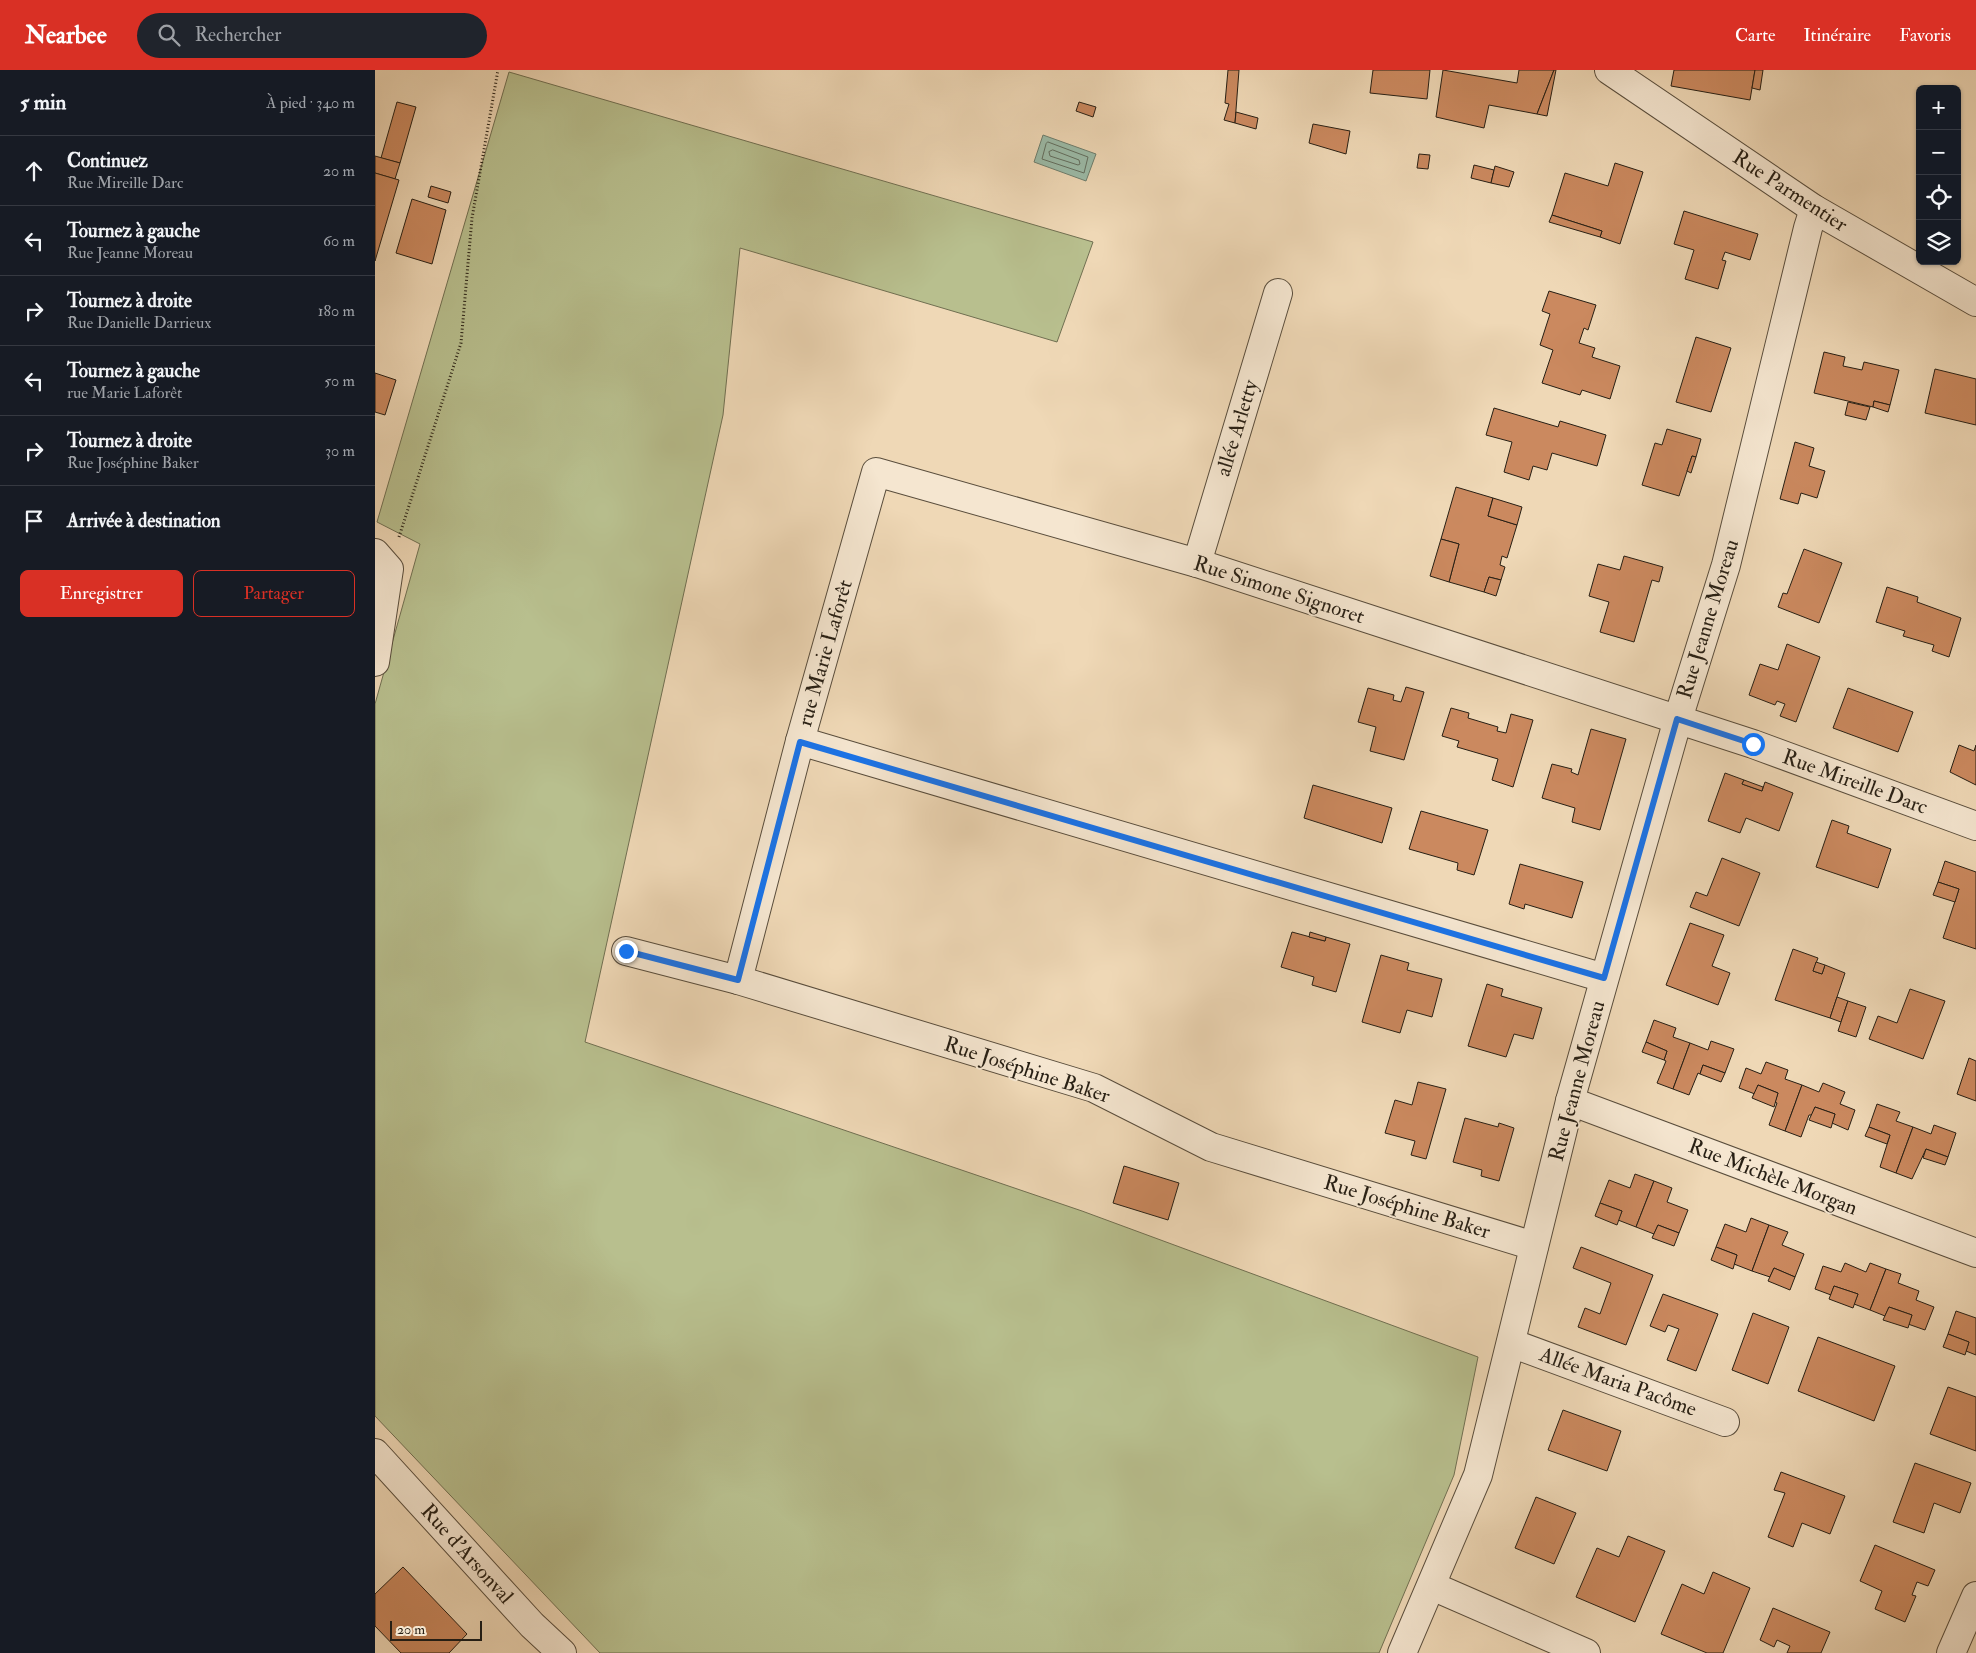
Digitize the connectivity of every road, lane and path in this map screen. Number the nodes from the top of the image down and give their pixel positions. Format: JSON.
{"nodes":[{"id":1,"x":498,"y":70,"type":"edge"},
{"id":2,"x":1609,"y":70,"type":"edge"},
{"id":3,"x":1814,"y":209,"type":"junction"},
{"id":4,"x":1278,"y":294,"type":"dead end"},
{"id":5,"x":1976,"y":302,"type":"edge"},
{"id":6,"x":876,"y":472,"type":"joint"},
{"id":7,"x":382,"y":561,"type":"edge"},
{"id":8,"x":1197,"y":563,"type":"junction"},
{"id":9,"x":375,"y":662,"type":"edge"},
{"id":10,"x":1677,"y":719,"type":"junction"},
{"id":11,"x":800,"y":742,"type":"junction"},
{"id":12,"x":1976,"y":826,"type":"edge"},
{"id":13,"x":626,"y":951,"type":"dead end"},
{"id":14,"x":1604,"y":978,"type":"junction"},
{"id":15,"x":738,"y":980,"type":"junction"},
{"id":16,"x":1570,"y":1100,"type":"junction"},
{"id":17,"x":1534,"y":1246,"type":"junction"},
{"id":18,"x":1976,"y":1253,"type":"edge"},
{"id":19,"x":1511,"y":1342,"type":"junction"},
{"id":20,"x":1725,"y":1422,"type":"dead end"},
{"id":21,"x":375,"y":1453,"type":"edge"},
{"id":22,"x":1433,"y":1586,"type":"junction"},
{"id":23,"x":1976,"y":1596,"type":"edge"},
{"id":24,"x":562,"y":1653,"type":"edge"},
{"id":25,"x":1402,"y":1653,"type":"edge"},
{"id":26,"x":1586,"y":1653,"type":"edge"},
{"id":27,"x":1951,"y":1653,"type":"edge"}],
"edges":[{"from":1,"to":7,"type":"path"},
{"from":2,"to":3,"type":"street","name":"Rue Parmentier"},
{"from":3,"to":5,"type":"street","name":"Rue Parmentier"},
{"from":3,"to":10,"type":"street","name":"Rue Jeanne Moreau"},
{"from":4,"to":8,"type":"street","name":"allée Arletty"},
{"from":6,"to":8,"type":"street","name":"Rue Simone Signoret"},
{"from":6,"to":11,"type":"street","name":"rue Marie Laforêt"},
{"from":7,"to":9,"type":"street"},
{"from":8,"to":10,"type":"street","name":"Rue Simone Signoret"},
{"from":10,"to":12,"type":"street","name":"Rue Mireille Darc"},
{"from":10,"to":14,"type":"street","name":"Rue Jeanne Moreau"},
{"from":11,"to":14,"type":"street"},
{"from":11,"to":15,"type":"street","name":"rue Marie Laforêt"},
{"from":13,"to":15,"type":"street","name":"Rue Joséphine Baker"},
{"from":14,"to":16,"type":"street","name":"Rue Jeanne Moreau"},
{"from":15,"to":17,"type":"street","name":"Rue Joséphine Baker"},
{"from":16,"to":17,"type":"street","name":"Rue Jeanne Moreau"},
{"from":16,"to":18,"type":"street","name":"Rue Michèle Morgan"},
{"from":17,"to":19,"type":"street","name":"Rue Jeanne Moreau"},
{"from":19,"to":20,"type":"street","name":"Allée Maria Pacôme"},
{"from":19,"to":22,"type":"street","name":"Rue Jeanne Moreau"},
{"from":21,"to":24,"type":"street","name":"Rue d'Arsonval"},
{"from":22,"to":25,"type":"street","name":"Rue Jeanne Moreau"},
{"from":22,"to":26,"type":"street"},
{"from":23,"to":27,"type":"street"}]}
